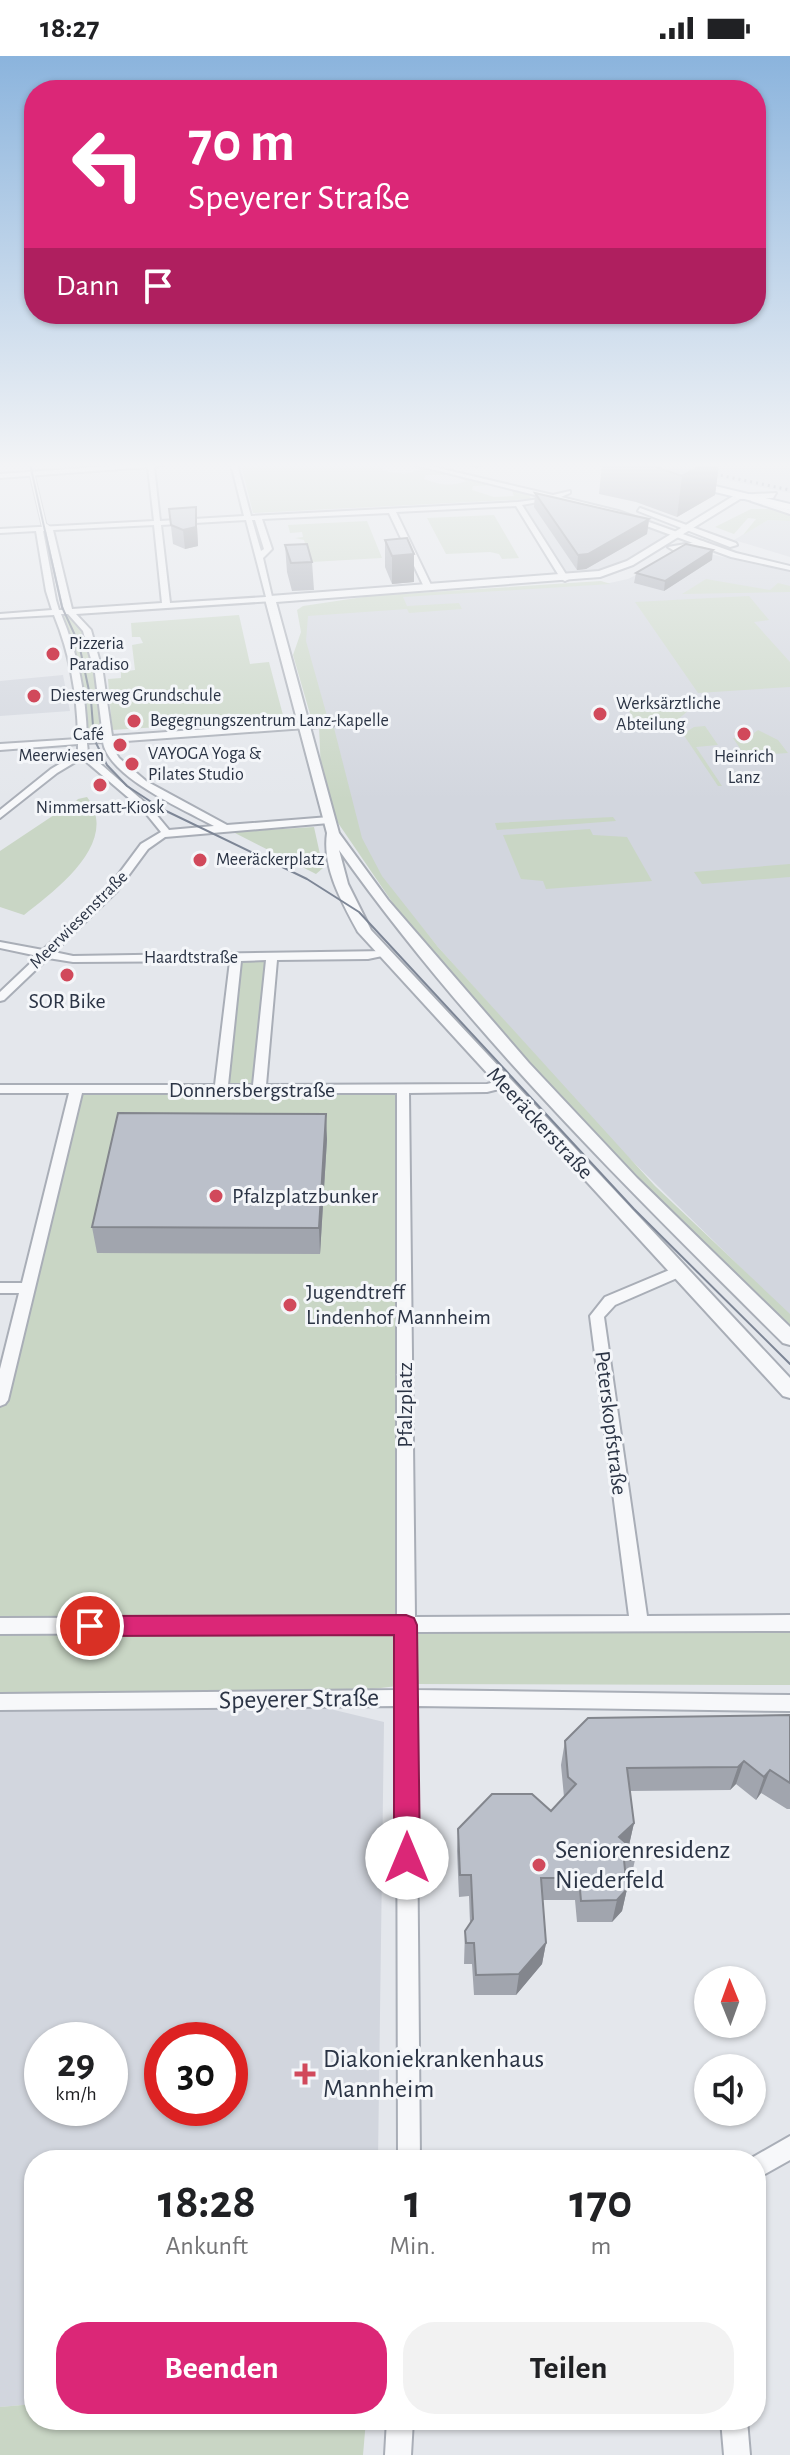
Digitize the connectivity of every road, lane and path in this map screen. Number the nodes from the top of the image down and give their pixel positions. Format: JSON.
{"nodes":[{"id":1,"x":53,"y":576,"type":"edge"},
{"id":2,"x":59,"y":576,"type":"edge"},
{"id":3,"x":163,"y":576,"type":"edge"},
{"id":4,"x":265,"y":576,"type":"edge"},
{"id":5,"x":423,"y":576,"type":"edge"},
{"id":6,"x":563,"y":576,"type":"edge"},
{"id":7,"x":581,"y":576,"type":"edge"},
{"id":8,"x":612,"y":576,"type":"edge"},
{"id":9,"x":565,"y":579,"type":"junction"},
{"id":10,"x":428,"y":587,"type":"junction"},
{"id":11,"x":274,"y":599,"type":"junction"},
{"id":12,"x":166,"y":606,"type":"junction"},
{"id":13,"x":285,"y":610,"type":"junction"},
{"id":14,"x":70,"y":611,"type":"junction"},
{"id":15,"x":59,"y":612,"type":"junction"},
{"id":16,"x":0,"y":616,"type":"edge"},
{"id":17,"x":286,"y":654,"type":"junction"},
{"id":18,"x":333,"y":723,"type":"dead end"},
{"id":19,"x":304,"y":725,"type":"junction"},
{"id":20,"x":106,"y":738,"type":"junction"},
{"id":21,"x":84,"y":741,"type":"junction"},
{"id":22,"x":0,"y":747,"type":"edge"},
{"id":23,"x":83,"y":754,"type":"junction"},
{"id":24,"x":0,"y":815,"type":"edge"},
{"id":25,"x":331,"y":826,"type":"junction"},
{"id":26,"x":225,"y":828,"type":"junction"},
{"id":27,"x":166,"y":832,"type":"junction"},
{"id":28,"x":416,"y":940,"type":"junction"},
{"id":29,"x":0,"y":945,"type":"edge"},
{"id":30,"x":378,"y":947,"type":"junction"},
{"id":31,"x":43,"y":955,"type":"junction"},
{"id":32,"x":236,"y":958,"type":"junction"},
{"id":33,"x":272,"y":958,"type":"junction"},
{"id":34,"x":0,"y":998,"type":"edge"},
{"id":35,"x":503,"y":1084,"type":"junction"},
{"id":36,"x":0,"y":1089,"type":"edge"},
{"id":37,"x":403,"y":1089,"type":"junction"},
{"id":38,"x":221,"y":1090,"type":"junction"},
{"id":39,"x":259,"y":1090,"type":"junction"},
{"id":40,"x":76,"y":1091,"type":"junction"},
{"id":41,"x":679,"y":1271,"type":"junction"},
{"id":42,"x":0,"y":1288,"type":"edge"},
{"id":43,"x":27,"y":1288,"type":"junction"},
{"id":44,"x":790,"y":1338,"type":"edge"},
{"id":45,"x":781,"y":1375,"type":"edge"},
{"id":46,"x":790,"y":1391,"type":"edge"},
{"id":47,"x":0,"y":1400,"type":"edge"},
{"id":48,"x":790,"y":1623,"type":"edge"},
{"id":49,"x":639,"y":1624,"type":"junction"},
{"id":50,"x":406,"y":1625,"type":"junction"},
{"id":51,"x":0,"y":1626,"type":"edge"},
{"id":52,"x":406,"y":1698,"type":"junction"},
{"id":53,"x":0,"y":1702,"type":"edge"},
{"id":54,"x":790,"y":1703,"type":"edge"},
{"id":55,"x":790,"y":2147,"type":"edge"},
{"id":56,"x":409,"y":2150,"type":"edge"},
{"id":57,"x":766,"y":2162,"type":"edge"},
{"id":58,"x":399,"y":2430,"type":"edge"},
{"id":59,"x":735,"y":2430,"type":"edge"},
{"id":60,"x":398,"y":2455,"type":"edge"},
{"id":61,"x":737,"y":2455,"type":"edge"}],
"edges":[{"from":1,"to":15,"type":"street"},
{"from":2,"to":14,"type":"street"},
{"from":3,"to":12,"type":"street"},
{"from":4,"to":11,"type":"street"},
{"from":5,"to":10,"type":"street"},
{"from":6,"to":9,"type":"street"},
{"from":7,"to":9,"type":"street"},
{"from":8,"to":13,"type":"street"},
{"from":9,"to":10,"type":"street"},
{"from":10,"to":11,"type":"street"},
{"from":11,"to":12,"type":"street"},
{"from":11,"to":13,"type":"street"},
{"from":11,"to":17,"type":"street"},
{"from":12,"to":14,"type":"street"},
{"from":13,"to":17,"type":"street"},
{"from":14,"to":15,"type":"street"},
{"from":14,"to":20,"type":"street"},
{"from":15,"to":16,"type":"street"},
{"from":15,"to":21,"type":"street"},
{"from":17,"to":19,"type":"street"},
{"from":18,"to":19,"type":"street"},
{"from":19,"to":20,"type":"street"},
{"from":19,"to":25,"type":"street"},
{"from":20,"to":21,"type":"street"},
{"from":20,"to":26,"type":"street"},
{"from":21,"to":22,"type":"street"},
{"from":21,"to":23,"type":"street"},
{"from":23,"to":24,"type":"street"},
{"from":23,"to":27,"type":"street"},
{"from":25,"to":26,"type":"street"},
{"from":25,"to":28,"type":"street","name":"Meeräckerstraße"},
{"from":25,"to":30,"type":"street","name":"Meeräckerstraße"},
{"from":26,"to":27,"type":"street"},
{"from":27,"to":31,"type":"street","name":"Meerwiesenstraße"},
{"from":28,"to":30,"type":"street"},
{"from":28,"to":44,"type":"street","name":"Meeräckerstraße"},
{"from":29,"to":31,"type":"street","name":"Haardtstraße"},
{"from":30,"to":33,"type":"street","name":"Haardtstraße"},
{"from":30,"to":35,"type":"street","name":"Meeräckerstraße"},
{"from":31,"to":32,"type":"street","name":"Haardtstraße"},
{"from":31,"to":34,"type":"street","name":"Meerwiesenstraße"},
{"from":32,"to":33,"type":"street","name":"Haardtstraße"},
{"from":32,"to":38,"type":"street"},
{"from":33,"to":39,"type":"street"},
{"from":35,"to":37,"type":"street","name":"Donnersbergstraße"},
{"from":35,"to":41,"type":"street","name":"Meeräckerstraße"},
{"from":36,"to":40,"type":"street","name":"Donnersbergstraße"},
{"from":37,"to":39,"type":"street","name":"Donnersbergstraße"},
{"from":37,"to":50,"type":"street","name":"Pfalzplatz"},
{"from":38,"to":39,"type":"street","name":"Donnersbergstraße"},
{"from":38,"to":40,"type":"street","name":"Donnersbergstraße"},
{"from":40,"to":43,"type":"street"},
{"from":41,"to":45,"type":"street","name":"Meeräckerstraße"},
{"from":41,"to":49,"type":"street","name":"Peterskopfstraße"},
{"from":42,"to":43,"type":"street"},
{"from":43,"to":47,"type":"street"},
{"from":45,"to":46,"type":"street","name":"Meeräckerstraße"},
{"from":48,"to":49,"type":"street"},
{"from":49,"to":50,"type":"street"},
{"from":50,"to":51,"type":"street"},
{"from":50,"to":52,"type":"street","name":"Pfalzplatz"},
{"from":52,"to":53,"type":"street","name":"Speyerer Straße"},
{"from":52,"to":54,"type":"street","name":"Speyerer Straße"},
{"from":52,"to":56,"type":"street","name":"Pfalzplatz"},
{"from":55,"to":57,"type":"street"},
{"from":58,"to":60,"type":"street"},
{"from":59,"to":61,"type":"street"}]}
